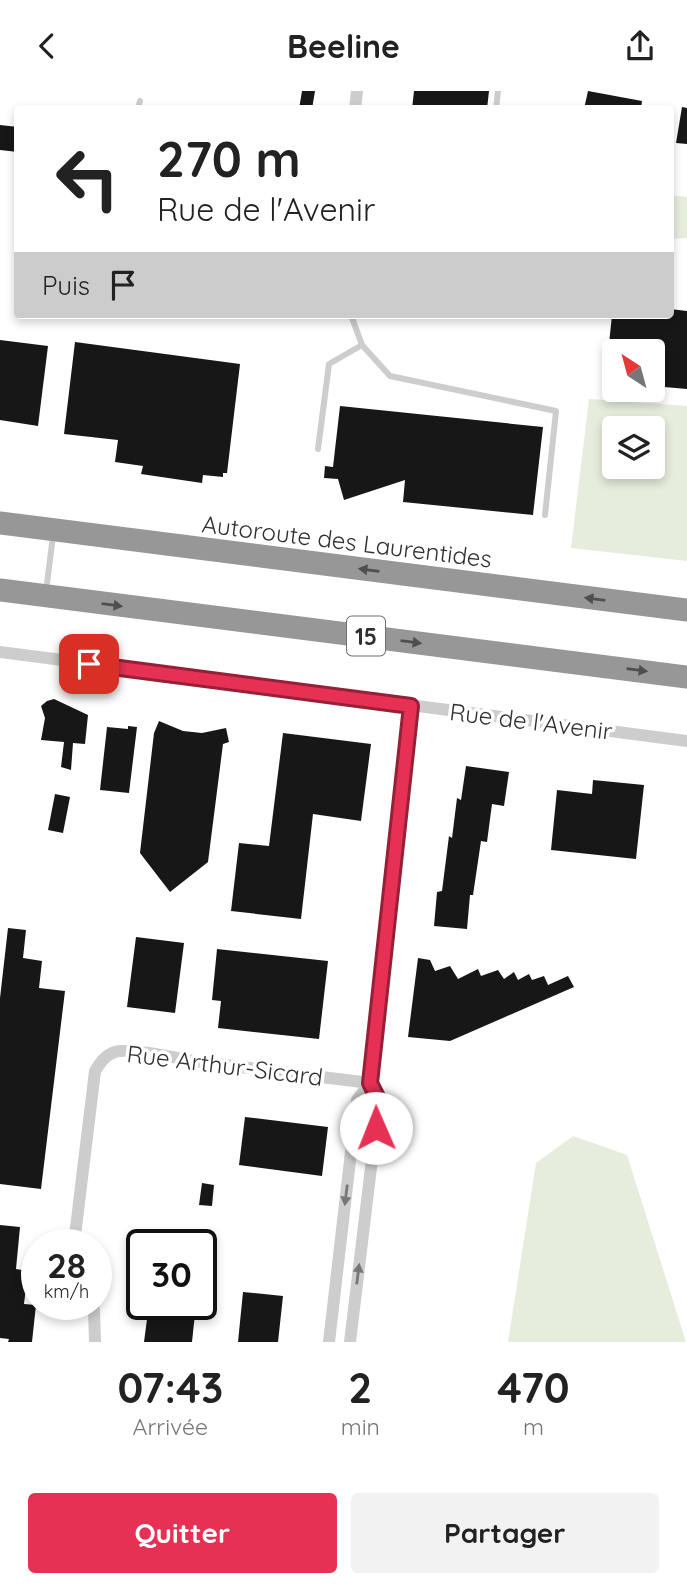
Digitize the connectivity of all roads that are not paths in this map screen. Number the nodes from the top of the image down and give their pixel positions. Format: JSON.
{"nodes":[{"id":1,"x":352,"y":319,"type":"edge"},
{"id":2,"x":362,"y":345,"type":"junction"},
{"id":3,"x":318,"y":449,"type":"dead end"},
{"id":4,"x":545,"y":515,"type":"dead end"},
{"id":5,"x":0,"y":523,"type":"edge"},
{"id":6,"x":54,"y":530,"type":"junction"},
{"id":7,"x":0,"y":590,"type":"edge"},
{"id":8,"x":45,"y":596,"type":"junction"},
{"id":9,"x":687,"y":610,"type":"edge"},
{"id":10,"x":0,"y":652,"type":"edge"},
{"id":11,"x":687,"y":677,"type":"edge"},
{"id":12,"x":411,"y":706,"type":"junction"},
{"id":13,"x":687,"y":741,"type":"edge"},
{"id":14,"x":370,"y":1083,"type":"junction"},
{"id":15,"x":76,"y":1229,"type":"edge"},
{"id":16,"x":94,"y":1320,"type":"edge"},
{"id":17,"x":94,"y":1342,"type":"edge"},
{"id":18,"x":329,"y":1342,"type":"edge"},
{"id":19,"x":350,"y":1342,"type":"edge"}],
"edges":[{"from":1,"to":2,"type":"lane"},
{"from":2,"to":3,"type":"lane"},
{"from":2,"to":4,"type":"lane"},
{"from":5,"to":6,"type":"highway","name":"Autoroute des Laurentides"},
{"from":6,"to":8,"type":"lane"},
{"from":9,"to":6,"type":"highway","name":"Autoroute des Laurentides","one_way":true},
{"from":7,"to":8,"type":"highway","number":"15"},
{"from":8,"to":11,"type":"highway","number":"15","one_way":true},
{"from":10,"to":12,"type":"street","name":"Rue de l'Avenir"},
{"from":12,"to":13,"type":"street","name":"Rue de l'Avenir"},
{"from":12,"to":14,"type":"street"},
{"from":14,"to":15,"type":"street","name":"Rue Arthur-Sicard"},
{"from":14,"to":18,"type":"street","one_way":true},
{"from":19,"to":14,"type":"street","one_way":true},
{"from":16,"to":17,"type":"street"}]}
